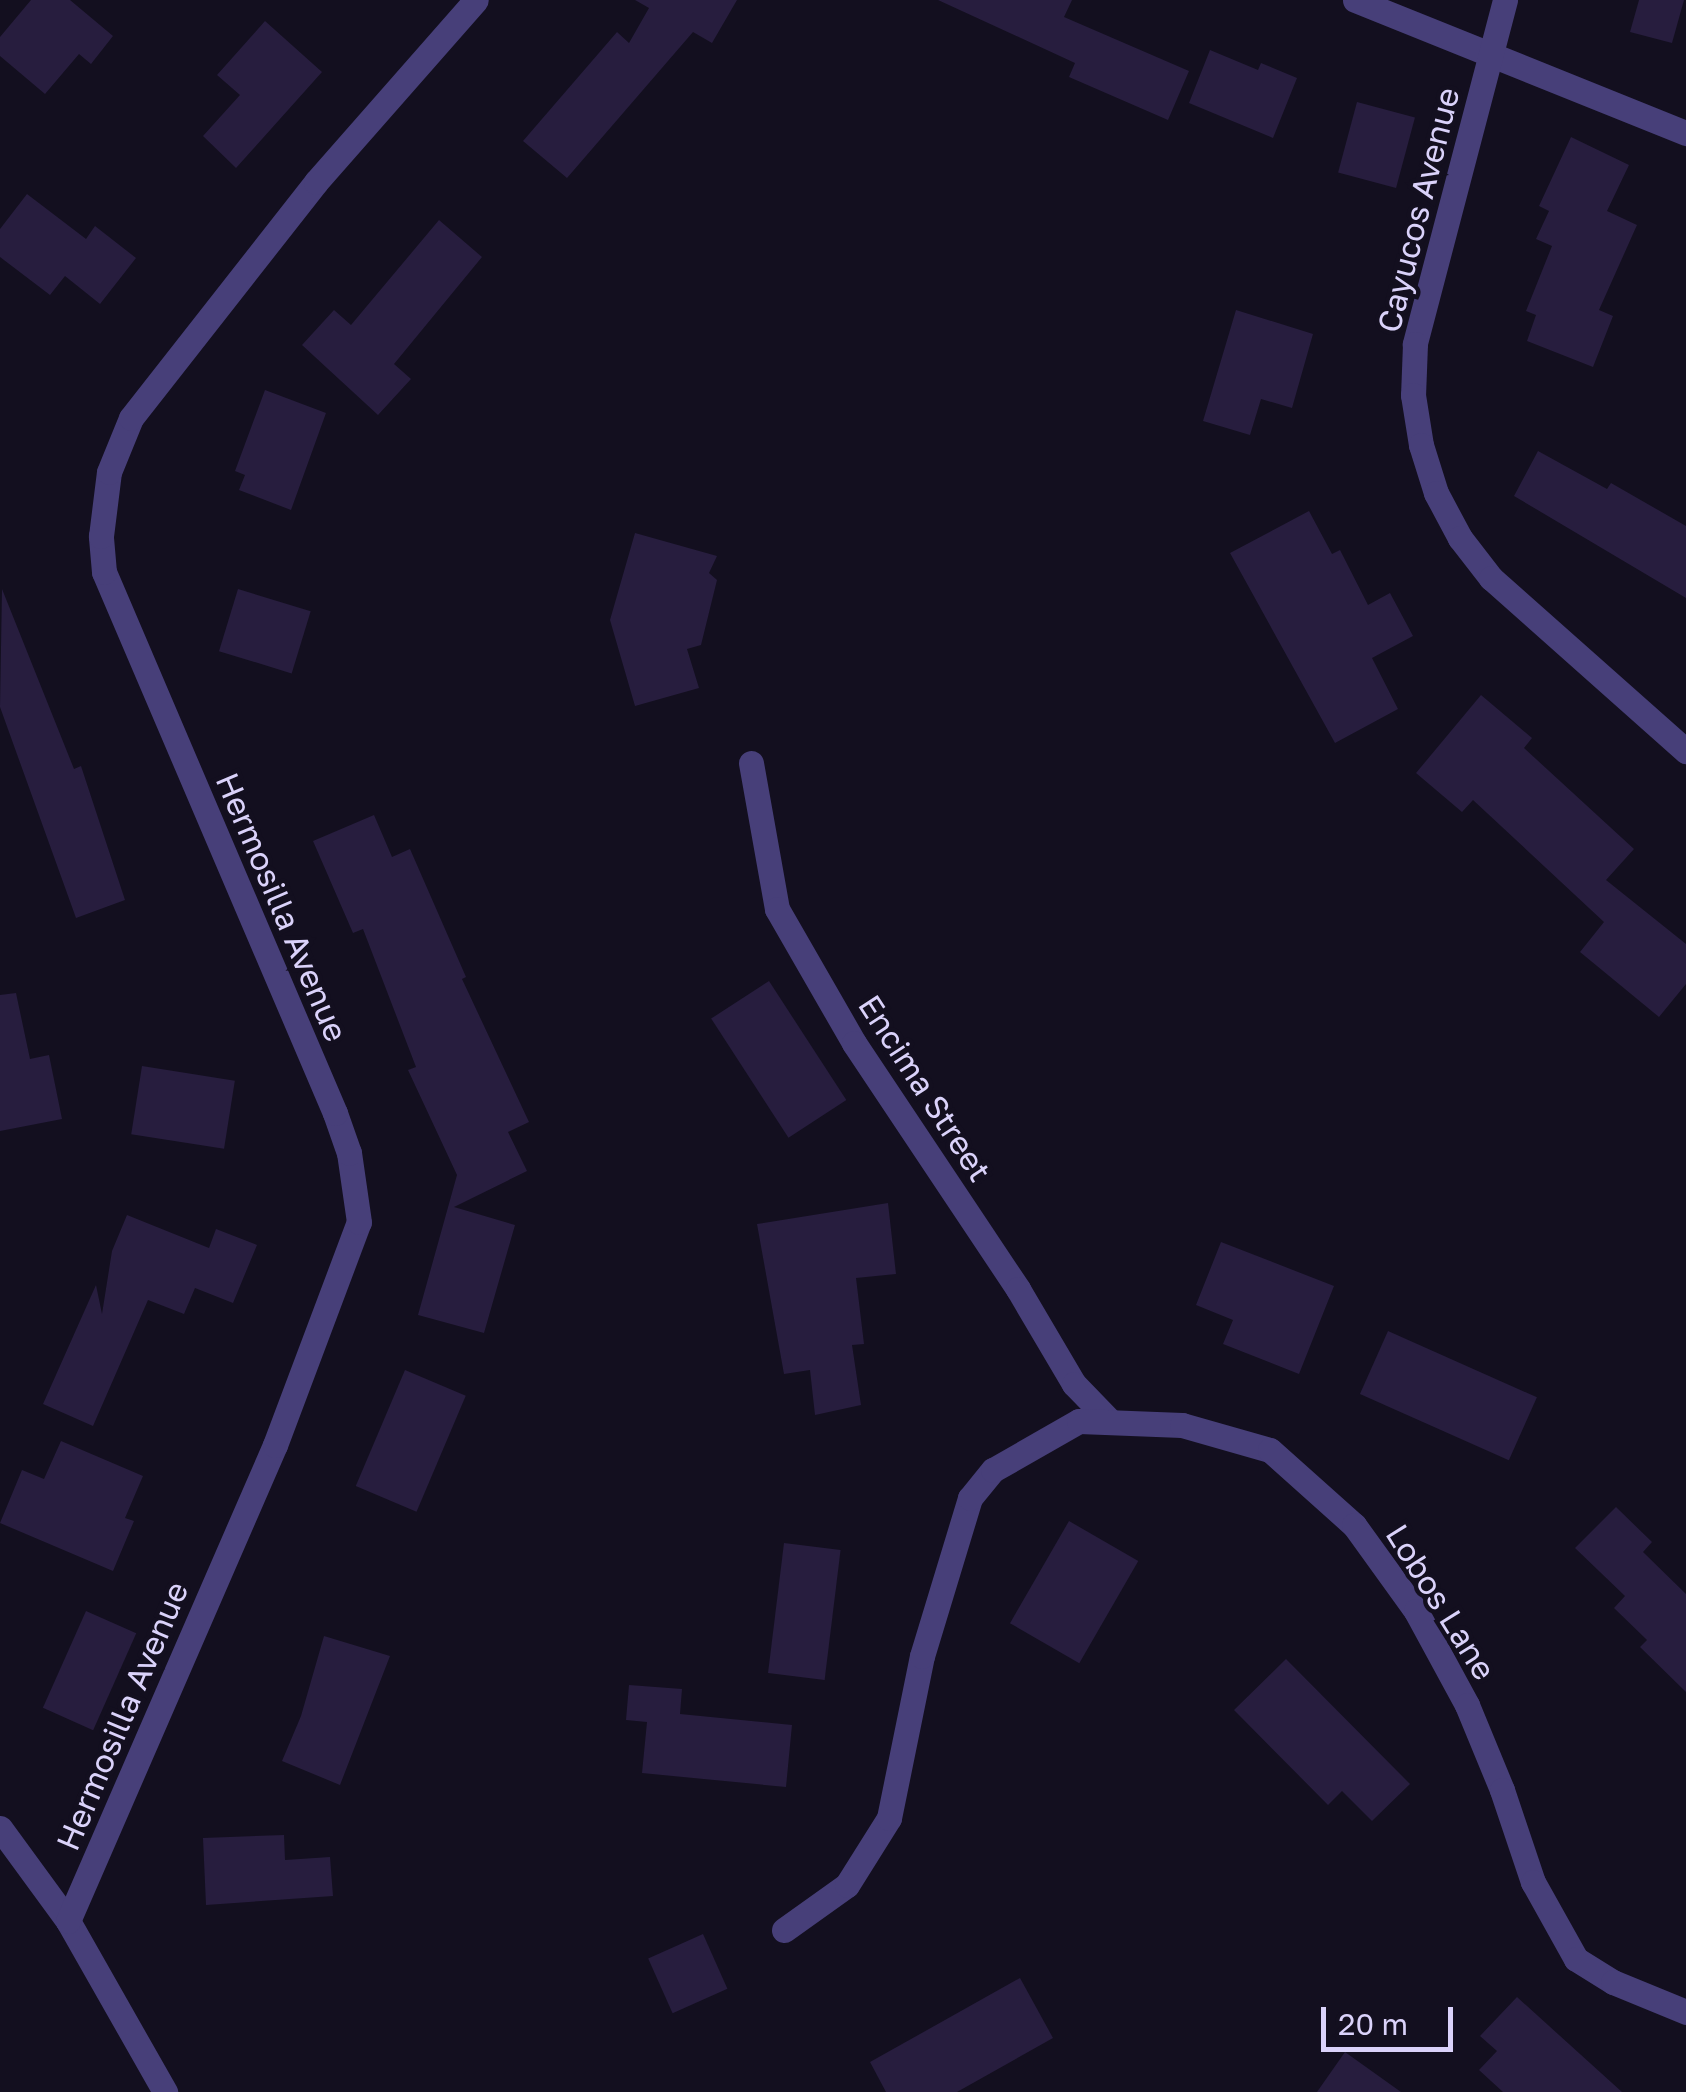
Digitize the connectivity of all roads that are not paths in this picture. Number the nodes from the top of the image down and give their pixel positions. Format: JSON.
{"nodes":[{"id":1,"x":476,"y":0,"type":"edge"},
{"id":2,"x":1355,"y":0,"type":"edge"},
{"id":3,"x":1505,"y":0,"type":"edge"},
{"id":4,"x":1492,"y":52,"type":"junction"},
{"id":5,"x":1686,"y":133,"type":"edge"},
{"id":6,"x":1686,"y":751,"type":"edge"},
{"id":7,"x":752,"y":763,"type":"dead end"},
{"id":8,"x":1109,"y":1420,"type":"junction"},
{"id":9,"x":0,"y":1828,"type":"edge"},
{"id":10,"x":68,"y":1921,"type":"junction"},
{"id":11,"x":784,"y":1930,"type":"dead end"},
{"id":12,"x":1686,"y":2012,"type":"edge"},
{"id":13,"x":165,"y":2092,"type":"edge"}],
"edges":[{"from":1,"to":10,"type":"street","name":"Hermosilla Avenue"},
{"from":2,"to":4,"type":"street"},
{"from":3,"to":4,"type":"street","name":"Cayucos Avenue"},
{"from":4,"to":5,"type":"street"},
{"from":4,"to":6,"type":"street","name":"Cayucos Avenue"},
{"from":7,"to":8,"type":"street","name":"Encima Street"},
{"from":8,"to":11,"type":"street","name":"Lobos Lane"},
{"from":8,"to":12,"type":"street","name":"Lobos Lane"},
{"from":9,"to":10,"type":"street"},
{"from":10,"to":13,"type":"street"}]}
